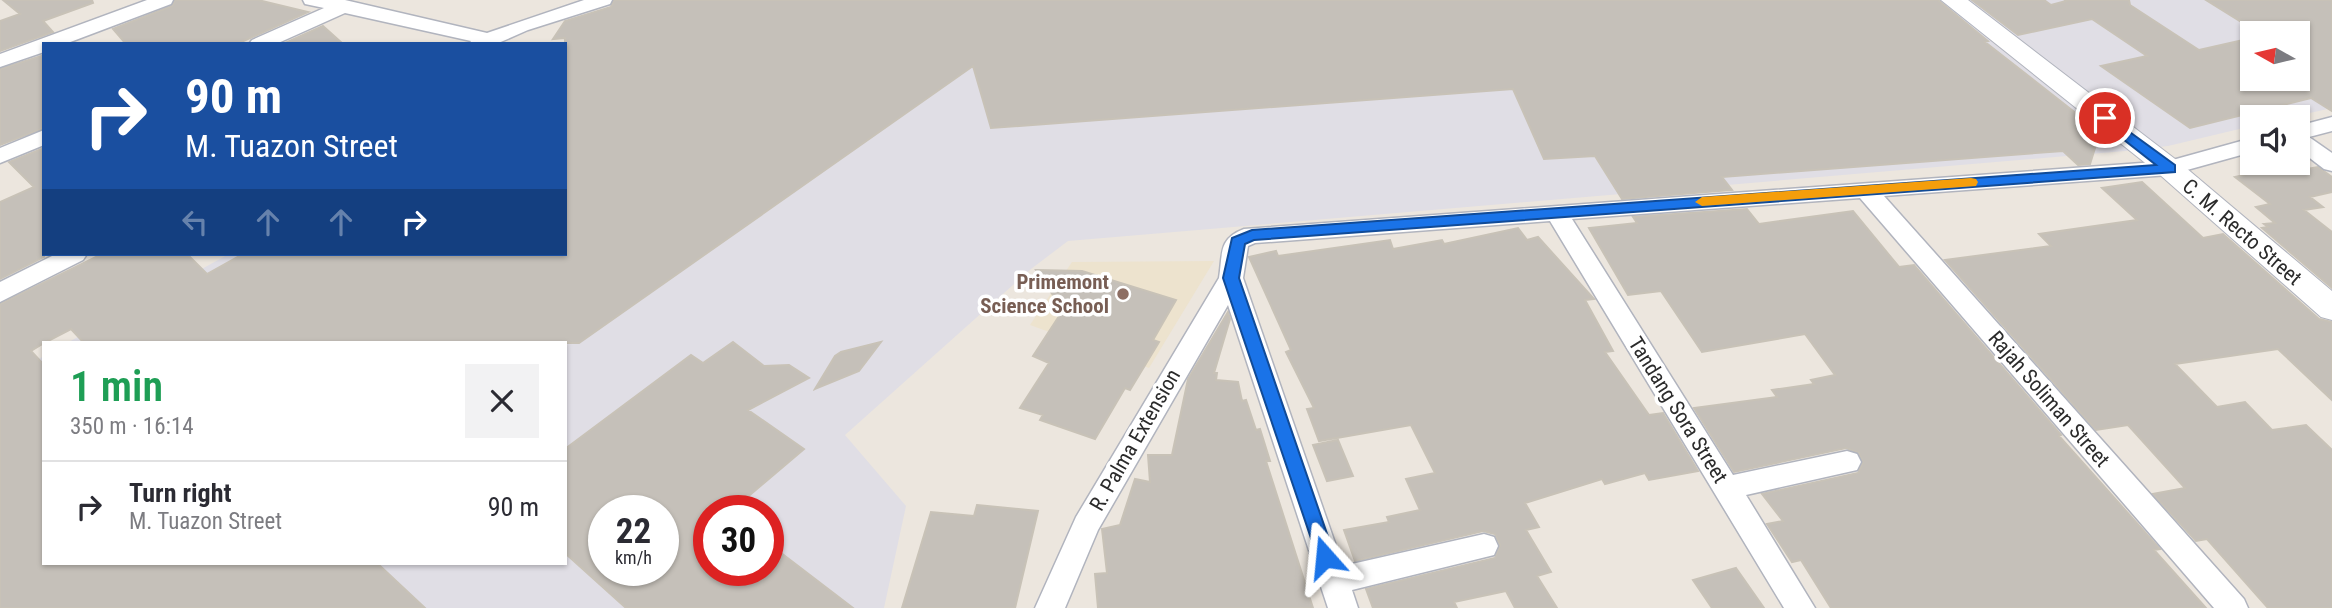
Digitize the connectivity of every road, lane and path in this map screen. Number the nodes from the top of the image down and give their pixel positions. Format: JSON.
{"nodes":[{"id":1,"x":164,"y":0,"type":"edge"},
{"id":2,"x":312,"y":0,"type":"edge"},
{"id":3,"x":603,"y":0,"type":"edge"},
{"id":4,"x":1953,"y":0,"type":"edge"},
{"id":5,"x":345,"y":6,"type":"junction"},
{"id":6,"x":50,"y":42,"type":"edge"},
{"id":7,"x":264,"y":42,"type":"edge"},
{"id":8,"x":483,"y":42,"type":"edge"},
{"id":9,"x":42,"y":45,"type":"edge"},
{"id":10,"x":0,"y":61,"type":"edge"},
{"id":11,"x":2332,"y":124,"type":"edge"},
{"id":12,"x":2310,"y":130,"type":"edge"},
{"id":13,"x":42,"y":138,"type":"edge"},
{"id":14,"x":2310,"y":147,"type":"edge"},
{"id":15,"x":2240,"y":148,"type":"edge"},
{"id":16,"x":0,"y":156,"type":"edge"},
{"id":17,"x":2332,"y":164,"type":"edge"},
{"id":18,"x":2169,"y":169,"type":"junction"},
{"id":19,"x":1866,"y":190,"type":"junction"},
{"id":20,"x":1556,"y":212,"type":"junction"},
{"id":21,"x":71,"y":256,"type":"edge"},
{"id":22,"x":1231,"y":278,"type":"junction"},
{"id":23,"x":0,"y":293,"type":"edge"},
{"id":24,"x":2332,"y":309,"type":"edge"},
{"id":25,"x":1847,"y":462,"type":"dead end"},
{"id":26,"x":1726,"y":488,"type":"junction"},
{"id":27,"x":1484,"y":546,"type":"dead end"},
{"id":28,"x":1338,"y":594,"type":"edge"},
{"id":29,"x":1050,"y":608,"type":"edge"},
{"id":30,"x":1800,"y":608,"type":"edge"},
{"id":31,"x":2232,"y":608,"type":"edge"}],
"edges":[{"from":1,"to":6,"type":"street"},
{"from":2,"to":5,"type":"street"},
{"from":3,"to":8,"type":"street"},
{"from":4,"to":18,"type":"street","name":"C. M. Recto Street"},
{"from":5,"to":7,"type":"street"},
{"from":5,"to":8,"type":"street"},
{"from":9,"to":10,"type":"street"},
{"from":11,"to":12,"type":"street"},
{"from":13,"to":16,"type":"street"},
{"from":14,"to":17,"type":"street"},
{"from":15,"to":18,"type":"street"},
{"from":18,"to":19,"type":"street"},
{"from":18,"to":24,"type":"street","name":"C. M. Recto Street"},
{"from":19,"to":20,"type":"street"},
{"from":19,"to":31,"type":"street","name":"Rajah Soliman Street"},
{"from":20,"to":22,"type":"street"},
{"from":20,"to":26,"type":"street","name":"Tandang Sora Street"},
{"from":21,"to":23,"type":"street"},
{"from":22,"to":28,"type":"street"},
{"from":22,"to":29,"type":"street","name":"R. Palma Extension"},
{"from":25,"to":26,"type":"street"},
{"from":26,"to":30,"type":"street","name":"Tandang Sora Street"},
{"from":27,"to":28,"type":"street"}]}
